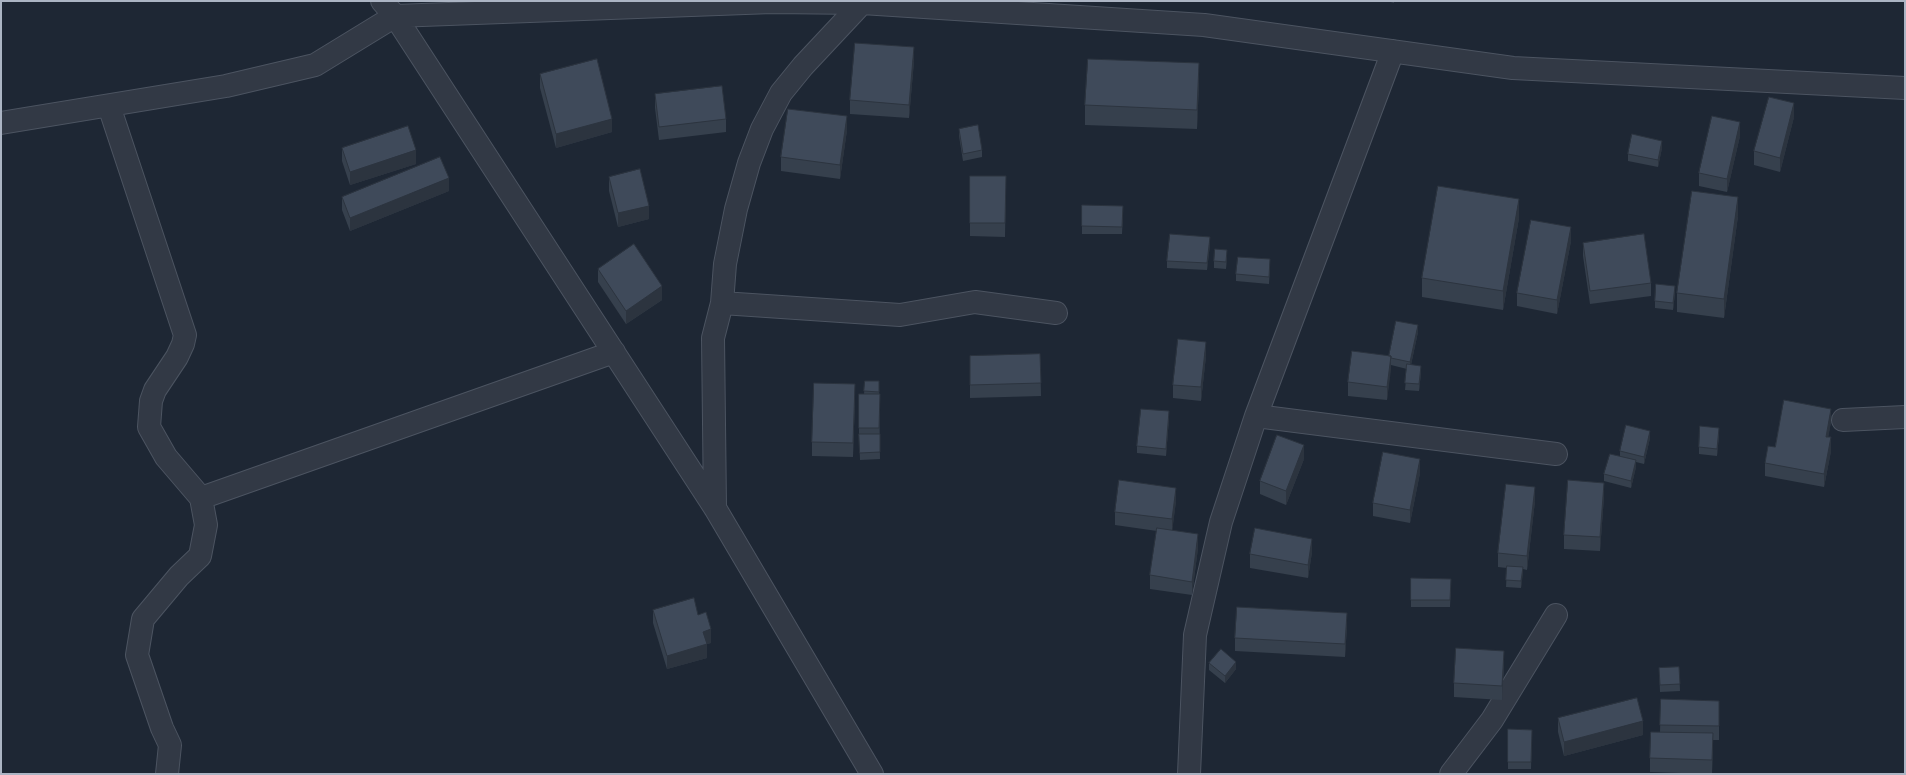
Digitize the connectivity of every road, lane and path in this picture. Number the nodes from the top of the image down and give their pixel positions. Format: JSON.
{"nodes":[{"id":1,"x":862,"y":3,"type":"junction"},
{"id":2,"x":389,"y":9,"type":"edge"},
{"id":3,"x":1065,"y":9,"type":"edge"},
{"id":4,"x":1393,"y":51,"type":"junction"},
{"id":5,"x":1905,"y":88,"type":"edge"},
{"id":6,"x":109,"y":106,"type":"junction"},
{"id":7,"x":1,"y":124,"type":"edge"},
{"id":8,"x":722,"y":304,"type":"junction"},
{"id":9,"x":1056,"y":314,"type":"dead end"},
{"id":10,"x":614,"y":352,"type":"junction"},
{"id":11,"x":1256,"y":416,"type":"junction"},
{"id":12,"x":1905,"y":417,"type":"edge"},
{"id":13,"x":1843,"y":420,"type":"dead end"},
{"id":14,"x":1556,"y":454,"type":"dead end"},
{"id":15,"x":201,"y":498,"type":"junction"},
{"id":16,"x":715,"y":508,"type":"junction"},
{"id":17,"x":1556,"y":615,"type":"dead end"},
{"id":18,"x":167,"y":774,"type":"edge"},
{"id":19,"x":872,"y":774,"type":"edge"},
{"id":20,"x":1189,"y":774,"type":"edge"},
{"id":21,"x":1451,"y":774,"type":"edge"}],
"edges":[{"from":1,"to":2,"type":"street"},
{"from":1,"to":3,"type":"street"},
{"from":1,"to":8,"type":"street"},
{"from":2,"to":6,"type":"street"},
{"from":2,"to":10,"type":"street"},
{"from":3,"to":4,"type":"street"},
{"from":4,"to":5,"type":"street"},
{"from":4,"to":11,"type":"street"},
{"from":6,"to":7,"type":"street"},
{"from":6,"to":15,"type":"street"},
{"from":8,"to":9,"type":"street"},
{"from":8,"to":16,"type":"street"},
{"from":10,"to":15,"type":"street"},
{"from":10,"to":16,"type":"street"},
{"from":11,"to":14,"type":"street"},
{"from":11,"to":20,"type":"street"},
{"from":12,"to":13,"type":"street"},
{"from":15,"to":18,"type":"street"},
{"from":16,"to":19,"type":"street"},
{"from":17,"to":21,"type":"street"}]}
